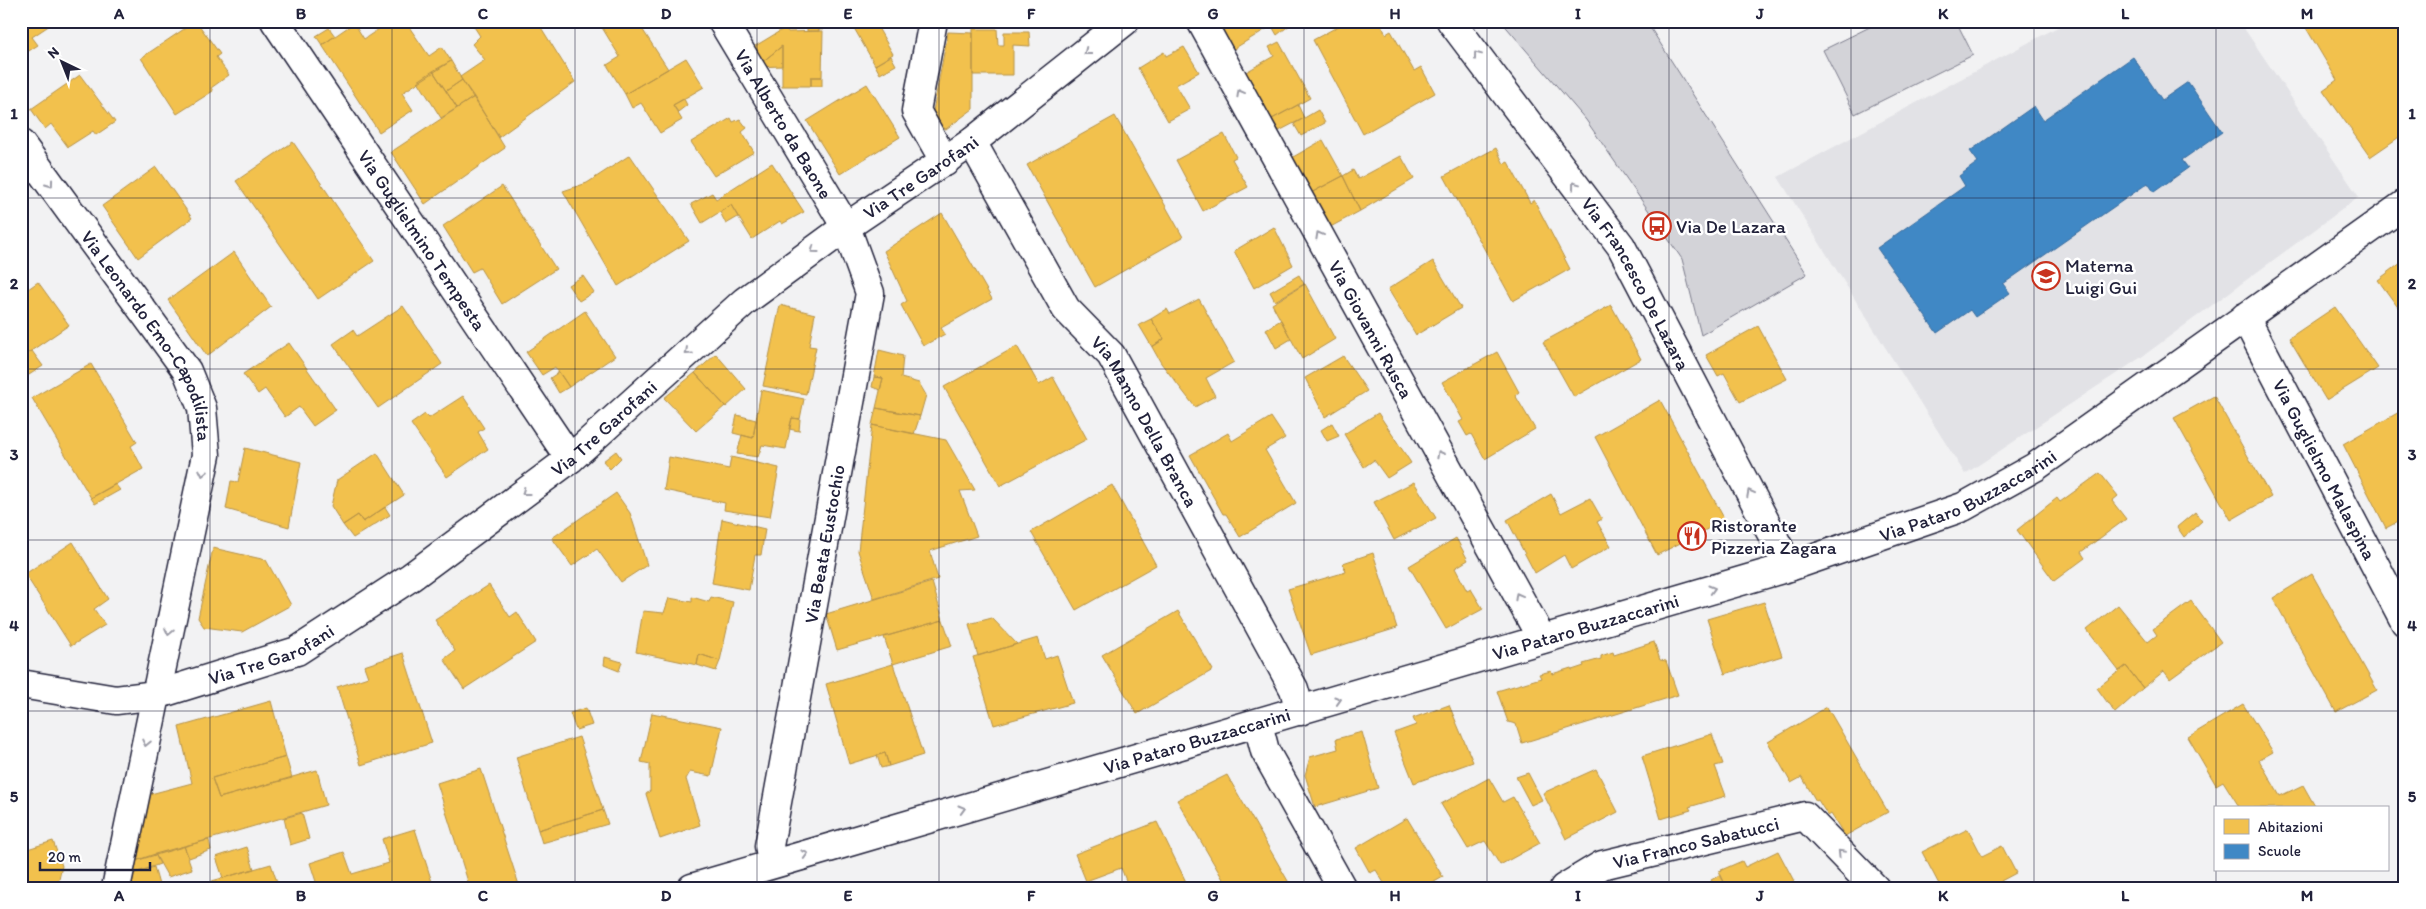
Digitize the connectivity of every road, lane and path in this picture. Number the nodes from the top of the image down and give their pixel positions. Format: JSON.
{"nodes":[{"id":1,"x":275,"y":21,"type":"edge"},
{"id":2,"x":722,"y":21,"type":"edge"},
{"id":3,"x":933,"y":21,"type":"edge"},
{"id":4,"x":1125,"y":21,"type":"edge"},
{"id":5,"x":1201,"y":21,"type":"edge"},
{"id":6,"x":1451,"y":21,"type":"edge"},
{"id":7,"x":972,"y":142,"type":"junction"},
{"id":8,"x":21,"y":144,"type":"edge"},
{"id":9,"x":945,"y":162,"type":"junction"},
{"id":10,"x":2405,"y":204,"type":"edge"},
{"id":11,"x":846,"y":227,"type":"junction"},
{"id":12,"x":2245,"y":317,"type":"junction"},
{"id":13,"x":570,"y":459,"type":"junction"},
{"id":14,"x":1788,"y":567,"type":"junction"},
{"id":15,"x":2405,"y":622,"type":"edge"},
{"id":16,"x":1542,"y":639,"type":"junction"},
{"id":17,"x":21,"y":684,"type":"edge"},
{"id":18,"x":156,"y":695,"type":"junction"},
{"id":19,"x":1300,"y":711,"type":"junction"},
{"id":20,"x":1258,"y":724,"type":"junction"},
{"id":21,"x":773,"y":863,"type":"junction"},
{"id":22,"x":116,"y":888,"type":"edge"},
{"id":23,"x":692,"y":888,"type":"edge"},
{"id":24,"x":1342,"y":888,"type":"edge"},
{"id":25,"x":1564,"y":888,"type":"edge"},
{"id":26,"x":1875,"y":888,"type":"edge"}],
"edges":[{"from":1,"to":13,"type":"street","name":"Via Guglielmino Tempesta"},
{"from":2,"to":11,"type":"street","name":"Via Alberto da Baone"},
{"from":3,"to":9,"type":"street"},
{"from":4,"to":7,"type":"street","name":"Via Tre Garofani","one_way":true},
{"from":16,"to":5,"type":"street","name":"Via Giovanni Rusca","one_way":true},
{"from":14,"to":6,"type":"street","name":"Via Francesco De Lazara","one_way":true},
{"from":7,"to":9,"type":"street","name":"Via Tre Garofani"},
{"from":7,"to":19,"type":"street","name":"Via Manno Della Branca"},
{"from":8,"to":18,"type":"street","name":"Via Leonardo Emo-Capodilista","one_way":true},
{"from":9,"to":11,"type":"street","name":"Via Tre Garofani"},
{"from":10,"to":12,"type":"street","name":"Via Pataro Buzzaccarini"},
{"from":11,"to":13,"type":"street","name":"Via Tre Garofani","one_way":true},
{"from":11,"to":21,"type":"street","name":"Via Beata Eustochio"},
{"from":12,"to":14,"type":"street","name":"Via Pataro Buzzaccarini"},
{"from":12,"to":15,"type":"street","name":"Via Guglielmo Malaspina"},
{"from":13,"to":18,"type":"street","name":"Via Tre Garofani","one_way":true},
{"from":16,"to":14,"type":"street","name":"Via Pataro Buzzaccarini","one_way":true},
{"from":19,"to":16,"type":"street","name":"Via Pataro Buzzaccarini","one_way":true},
{"from":17,"to":18,"type":"street","name":"Via Tre Garofani"},
{"from":18,"to":22,"type":"street","name":"Via Leonardo Emo-Capodilista","one_way":true},
{"from":19,"to":20,"type":"street","name":"Via Pataro Buzzaccarini"},
{"from":21,"to":20,"type":"street","name":"Via Pataro Buzzaccarini","one_way":true},
{"from":20,"to":24,"type":"street"},
{"from":21,"to":23,"type":"street","name":"Via Pataro Buzzaccarini"},
{"from":26,"to":25,"type":"street","name":"Via Franco Sabatucci","one_way":true}]}
